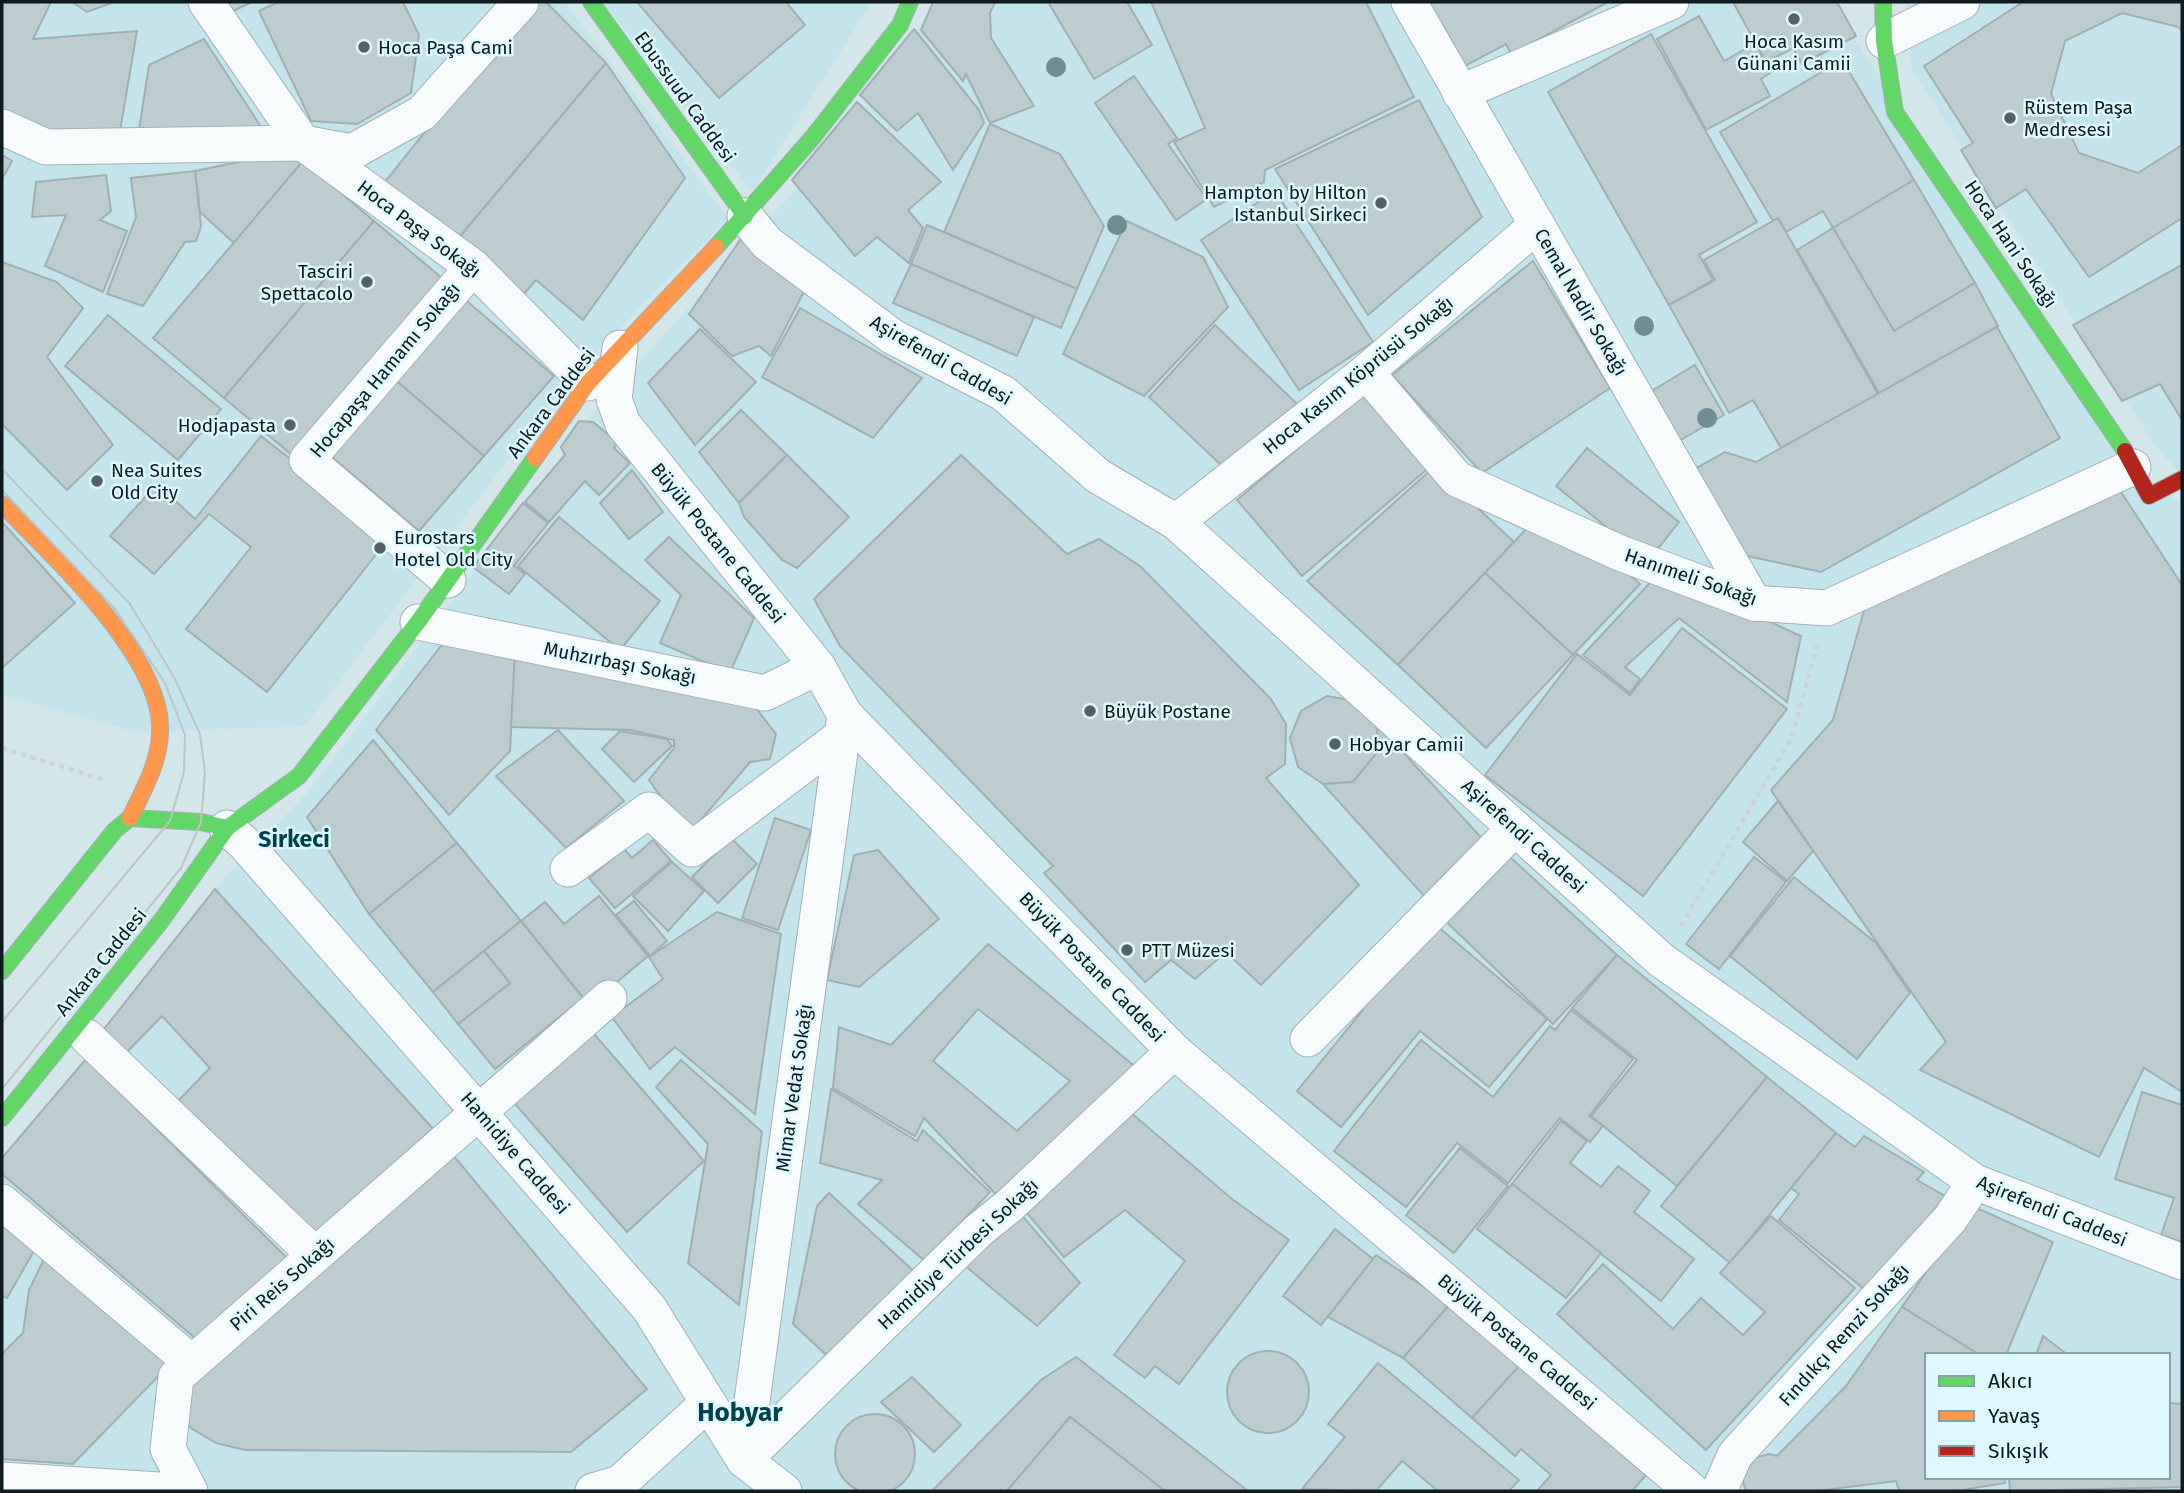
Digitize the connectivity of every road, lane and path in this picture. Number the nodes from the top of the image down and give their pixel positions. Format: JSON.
{"nodes":[{"id":1,"x":206,"y":2,"type":"edge"},
{"id":2,"x":522,"y":2,"type":"edge"},
{"id":3,"x":592,"y":2,"type":"edge"},
{"id":4,"x":911,"y":2,"type":"edge"},
{"id":5,"x":1409,"y":2,"type":"edge"},
{"id":6,"x":1671,"y":2,"type":"edge"},
{"id":7,"x":1883,"y":2,"type":"edge"},
{"id":8,"x":1962,"y":2,"type":"edge"},
{"id":9,"x":1884,"y":41,"type":"junction"},
{"id":10,"x":1460,"y":93,"type":"junction"},
{"id":11,"x":2,"y":127,"type":"edge"},
{"id":12,"x":303,"y":143,"type":"junction"},
{"id":13,"x":745,"y":216,"type":"junction"},
{"id":14,"x":1537,"y":225,"type":"junction"},
{"id":15,"x":472,"y":267,"type":"junction"},
{"id":16,"x":620,"y":348,"type":"junction"},
{"id":17,"x":1366,"y":373,"type":"junction"},
{"id":18,"x":589,"y":383,"type":"junction"},
{"id":19,"x":2182,"y":479,"type":"edge"},
{"id":20,"x":2155,"y":486,"type":"edge"},
{"id":21,"x":2,"y":504,"type":"edge"},
{"id":22,"x":1176,"y":522,"type":"junction"},
{"id":23,"x":448,"y":580,"type":"junction"},
{"id":24,"x":1754,"y":603,"type":"junction"},
{"id":25,"x":1827,"y":608,"type":"junction"},
{"id":26,"x":418,"y":622,"type":"junction"},
{"id":27,"x":818,"y":667,"type":"junction"},
{"id":28,"x":844,"y":725,"type":"junction"},
{"id":29,"x":2,"y":748,"type":"edge"},
{"id":30,"x":106,"y":792,"type":"dead end"},
{"id":31,"x":130,"y":818,"type":"junction"},
{"id":32,"x":227,"y":828,"type":"junction"},
{"id":33,"x":1515,"y":828,"type":"junction"},
{"id":34,"x":568,"y":869,"type":"dead end"},
{"id":35,"x":48,"y":913,"type":"junction"},
{"id":36,"x":13,"y":930,"type":"dead end"},
{"id":37,"x":1661,"y":960,"type":"junction"},
{"id":38,"x":2,"y":971,"type":"edge"},
{"id":39,"x":609,"y":998,"type":"dead end"},
{"id":40,"x":87,"y":1037,"type":"dead end"},
{"id":41,"x":1308,"y":1039,"type":"dead end"},
{"id":42,"x":1174,"y":1051,"type":"junction"},
{"id":43,"x":480,"y":1111,"type":"junction"},
{"id":44,"x":2,"y":1118,"type":"edge"},
{"id":45,"x":1975,"y":1182,"type":"junction"},
{"id":46,"x":2,"y":1202,"type":"edge"},
{"id":47,"x":315,"y":1255,"type":"junction"},
{"id":48,"x":2182,"y":1262,"type":"edge"},
{"id":49,"x":192,"y":1363,"type":"junction"},
{"id":50,"x":708,"y":1403,"type":"junction"},
{"id":51,"x":744,"y":1460,"type":"junction"},
{"id":52,"x":2,"y":1480,"type":"edge"},
{"id":53,"x":93,"y":1489,"type":"edge"},
{"id":54,"x":175,"y":1491,"type":"edge"},
{"id":55,"x":190,"y":1491,"type":"edge"},
{"id":56,"x":593,"y":1491,"type":"edge"},
{"id":57,"x":784,"y":1491,"type":"edge"},
{"id":58,"x":1692,"y":1491,"type":"edge"},
{"id":59,"x":1719,"y":1491,"type":"edge"}],
"edges":[{"from":1,"to":12,"type":"street"},
{"from":2,"to":12,"type":"street","name":"Hoca Paşa Sokağı"},
{"from":3,"to":13,"type":"main road","name":"Ebussuud Caddesi"},
{"from":4,"to":13,"type":"main road","name":"Ankara Caddesi"},
{"from":5,"to":10,"type":"street","name":"Cemal Nadir Sokağı"},
{"from":6,"to":10,"type":"street"},
{"from":7,"to":9,"type":"main road","name":"Hoca Hani Sokağı"},
{"from":8,"to":9,"type":"street"},
{"from":9,"to":20,"type":"main road","name":"Hoca Hani Sokağı"},
{"from":10,"to":14,"type":"street","name":"Cemal Nadir Sokağı"},
{"from":11,"to":12,"type":"street","name":"Hoca Paşa Sokağı"},
{"from":12,"to":15,"type":"street","name":"Hoca Paşa Sokağı"},
{"from":13,"to":16,"type":"main road","name":"Ankara Caddesi"},
{"from":13,"to":22,"type":"street","name":"Aşirefendi Caddesi"},
{"from":14,"to":17,"type":"street","name":"Hoca Kasım Köprüsü Sokağı"},
{"from":14,"to":24,"type":"street","name":"Cemal Nadir Sokağı"},
{"from":15,"to":18,"type":"street","name":"Hoca Paşa Sokağı"},
{"from":15,"to":23,"type":"street","name":"Hocapaşa Hamamı Sokağı"},
{"from":16,"to":18,"type":"main road","name":"Ankara Caddesi"},
{"from":16,"to":27,"type":"street","name":"Büyük Postane Caddesi"},
{"from":17,"to":22,"type":"street","name":"Hoca Kasım Köprüsü Sokağı"},
{"from":17,"to":24,"type":"street","name":"Hanımeli Sokağı"},
{"from":18,"to":23,"type":"main road","name":"Ankara Caddesi"},
{"from":19,"to":20,"type":"main road"},
{"from":20,"to":25,"type":"street","name":"Hanımeli Sokağı"},
{"from":21,"to":31,"type":"main road"},
{"from":22,"to":33,"type":"street","name":"Aşirefendi Caddesi"},
{"from":23,"to":26,"type":"main road","name":"Ankara Caddesi"},
{"from":24,"to":25,"type":"street","name":"Hanımeli Sokağı"},
{"from":25,"to":37,"type":"path"},
{"from":26,"to":27,"type":"street","name":"Muhzırbaşı Sokağı"},
{"from":26,"to":32,"type":"main road","name":"Ankara Caddesi"},
{"from":27,"to":28,"type":"street","name":"Büyük Postane Caddesi"},
{"from":28,"to":34,"type":"street"},
{"from":28,"to":42,"type":"street","name":"Büyük Postane Caddesi"},
{"from":28,"to":51,"type":"street","name":"Mimar Vedat Sokağı"},
{"from":29,"to":30,"type":"path"},
{"from":31,"to":32,"type":"main road"},
{"from":31,"to":35,"type":"main road"},
{"from":32,"to":43,"type":"street","name":"Hamidiye Caddesi"},
{"from":32,"to":44,"type":"main road","name":"Ankara Caddesi"},
{"from":33,"to":37,"type":"street","name":"Aşirefendi Caddesi"},
{"from":33,"to":41,"type":"street"},
{"from":35,"to":36,"type":"main road"},
{"from":35,"to":38,"type":"main road"},
{"from":37,"to":45,"type":"street","name":"Aşirefendi Caddesi"},
{"from":39,"to":43,"type":"street","name":"Piri Reis Sokağı"},
{"from":40,"to":47,"type":"street"},
{"from":42,"to":51,"type":"street","name":"Hamidiye Türbesi Sokağı"},
{"from":42,"to":58,"type":"street","name":"Büyük Postane Caddesi"},
{"from":43,"to":47,"type":"street","name":"Piri Reis Sokağı"},
{"from":43,"to":50,"type":"street","name":"Hamidiye Caddesi"},
{"from":45,"to":48,"type":"street","name":"Aşirefendi Caddesi"},
{"from":45,"to":59,"type":"street","name":"Fındıkçı Remzi Sokağı"},
{"from":46,"to":49,"type":"street"},
{"from":47,"to":49,"type":"street","name":"Piri Reis Sokağı"},
{"from":49,"to":55,"type":"street","name":"Piri Reis Sokağı"},
{"from":50,"to":51,"type":"street","name":"Hamidiye Caddesi"},
{"from":50,"to":56,"type":"street"},
{"from":51,"to":57,"type":"street","name":"Hamidiye Caddesi"},
{"from":52,"to":53,"type":"street"},
{"from":53,"to":54,"type":"street"}]}
